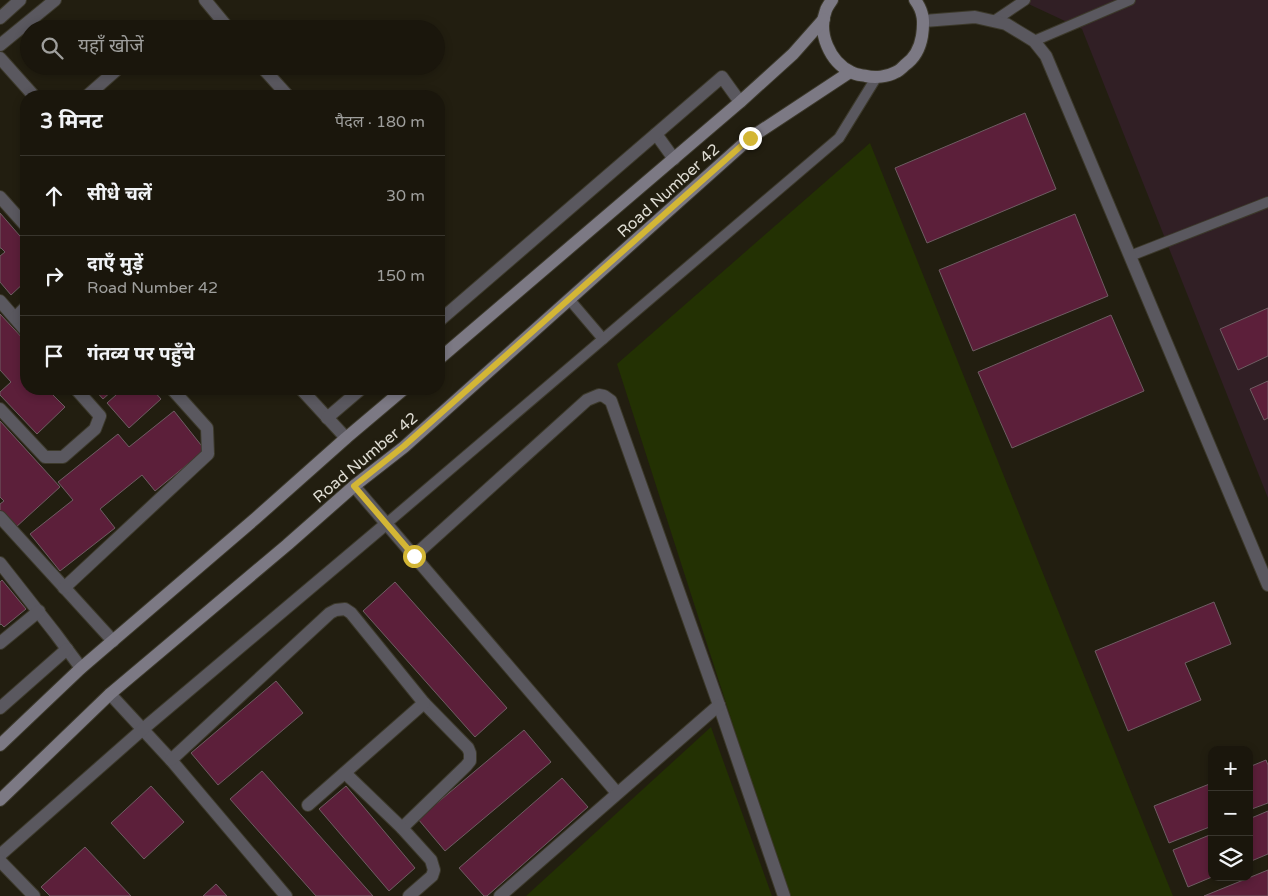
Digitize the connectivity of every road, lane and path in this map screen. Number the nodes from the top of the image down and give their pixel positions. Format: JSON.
{"nodes":[{"id":1,"x":20,"y":0,"type":"edge"},
{"id":2,"x":55,"y":0,"type":"edge"},
{"id":3,"x":205,"y":0,"type":"edge"},
{"id":4,"x":832,"y":0,"type":"edge"},
{"id":5,"x":915,"y":0,"type":"edge"},
{"id":6,"x":1025,"y":0,"type":"edge"},
{"id":7,"x":1130,"y":0,"type":"edge"},
{"id":8,"x":0,"y":18,"type":"edge"},
{"id":9,"x":824,"y":19,"type":"junction"},
{"id":10,"x":31,"y":20,"type":"edge"},
{"id":11,"x":222,"y":20,"type":"edge"},
{"id":12,"x":924,"y":21,"type":"junction"},
{"id":13,"x":994,"y":21,"type":"junction"},
{"id":14,"x":20,"y":29,"type":"edge"},
{"id":15,"x":1034,"y":41,"type":"junction"},
{"id":16,"x":0,"y":45,"type":"edge"},
{"id":17,"x":0,"y":58,"type":"edge"},
{"id":18,"x":850,"y":72,"type":"junction"},
{"id":19,"x":111,"y":75,"type":"edge"},
{"id":20,"x":269,"y":75,"type":"edge"},
{"id":21,"x":876,"y":78,"type":"junction"},
{"id":22,"x":29,"y":90,"type":"edge"},
{"id":23,"x":94,"y":90,"type":"edge"},
{"id":24,"x":283,"y":90,"type":"edge"},
{"id":25,"x":740,"y":102,"type":"junction"},
{"id":26,"x":656,"y":134,"type":"junction"},
{"id":27,"x":674,"y":158,"type":"junction"},
{"id":28,"x":0,"y":197,"type":"edge"},
{"id":29,"x":1268,"y":202,"type":"edge"},
{"id":30,"x":20,"y":219,"type":"edge"},
{"id":31,"x":1130,"y":256,"type":"junction"},
{"id":32,"x":569,"y":299,"type":"junction"},
{"id":33,"x":0,"y":301,"type":"edge"},
{"id":34,"x":20,"y":313,"type":"edge"},
{"id":35,"x":445,"y":316,"type":"edge"},
{"id":36,"x":15,"y":318,"type":"junction"},
{"id":37,"x":20,"y":324,"type":"edge"},
{"id":38,"x":603,"y":339,"type":"junction"},
{"id":39,"x":445,"y":355,"type":"edge"},
{"id":40,"x":81,"y":395,"type":"edge"},
{"id":41,"x":177,"y":395,"type":"edge"},
{"id":42,"x":306,"y":395,"type":"edge"},
{"id":43,"x":354,"y":395,"type":"edge"},
{"id":44,"x":397,"y":395,"type":"edge"},
{"id":45,"x":0,"y":409,"type":"edge"},
{"id":46,"x":327,"y":418,"type":"junction"},
{"id":47,"x":346,"y":438,"type":"junction"},
{"id":48,"x":354,"y":486,"type":"junction"},
{"id":49,"x":0,"y":517,"type":"edge"},
{"id":50,"x":386,"y":524,"type":"junction"},
{"id":51,"x":414,"y":556,"type":"junction"},
{"id":52,"x":0,"y":563,"type":"edge"},
{"id":53,"x":1268,"y":585,"type":"edge"},
{"id":54,"x":64,"y":588,"type":"junction"},
{"id":55,"x":39,"y":611,"type":"junction"},
{"id":56,"x":113,"y":641,"type":"junction"},
{"id":57,"x":0,"y":642,"type":"edge"},
{"id":58,"x":67,"y":649,"type":"junction"},
{"id":59,"x":81,"y":668,"type":"junction"},
{"id":60,"x":110,"y":694,"type":"junction"},
{"id":61,"x":424,"y":703,"type":"junction"},
{"id":62,"x":720,"y":705,"type":"junction"},
{"id":63,"x":0,"y":708,"type":"edge"},
{"id":64,"x":142,"y":729,"type":"junction"},
{"id":65,"x":0,"y":745,"type":"edge"},
{"id":66,"x":171,"y":760,"type":"junction"},
{"id":67,"x":345,"y":773,"type":"junction"},
{"id":68,"x":618,"y":793,"type":"junction"},
{"id":69,"x":0,"y":800,"type":"edge"},
{"id":70,"x":308,"y":805,"type":"dead end"},
{"id":71,"x":402,"y":828,"type":"junction"},
{"id":72,"x":0,"y":855,"type":"edge"},
{"id":73,"x":0,"y":861,"type":"edge"},
{"id":74,"x":34,"y":896,"type":"edge"},
{"id":75,"x":286,"y":896,"type":"edge"},
{"id":76,"x":409,"y":896,"type":"edge"},
{"id":77,"x":500,"y":896,"type":"edge"},
{"id":78,"x":784,"y":896,"type":"edge"}],
"edges":[{"from":1,"to":8,"type":"street"},
{"from":2,"to":10,"type":"street"},
{"from":3,"to":11,"type":"street"},
{"from":4,"to":9,"type":"main road"},
{"from":5,"to":12,"type":"main road"},
{"from":6,"to":13,"type":"lane"},
{"from":7,"to":15,"type":"lane"},
{"from":9,"to":18,"type":"main road"},
{"from":9,"to":25,"type":"main road","name":"Road Number 42"},
{"from":12,"to":13,"type":"street"},
{"from":12,"to":21,"type":"main road"},
{"from":13,"to":15,"type":"street"},
{"from":14,"to":16,"type":"street"},
{"from":15,"to":31,"type":"street"},
{"from":17,"to":22,"type":"street"},
{"from":18,"to":21,"type":"main road"},
{"from":18,"to":32,"type":"main road","name":"Road Number 42"},
{"from":19,"to":23,"type":"street"},
{"from":20,"to":24,"type":"street"},
{"from":21,"to":38,"type":"lane"},
{"from":25,"to":26,"type":"street"},
{"from":25,"to":27,"type":"main road","name":"Road Number 42"},
{"from":26,"to":27,"type":"street"},
{"from":26,"to":35,"type":"street"},
{"from":27,"to":39,"type":"main road","name":"Road Number 42"},
{"from":28,"to":30,"type":"street"},
{"from":29,"to":31,"type":"lane"},
{"from":31,"to":53,"type":"street"},
{"from":32,"to":38,"type":"lane"},
{"from":32,"to":48,"type":"main road","name":"Road Number 42"},
{"from":33,"to":36,"type":"street"},
{"from":34,"to":36,"type":"street"},
{"from":36,"to":37,"type":"street"},
{"from":38,"to":50,"type":"lane"},
{"from":40,"to":45,"type":"street"},
{"from":41,"to":54,"type":"street"},
{"from":42,"to":46,"type":"street"},
{"from":43,"to":46,"type":"street"},
{"from":44,"to":47,"type":"main road","name":"Road Number 42"},
{"from":46,"to":47,"type":"street"},
{"from":47,"to":56,"type":"main road","name":"Road Number 42"},
{"from":48,"to":50,"type":"street"},
{"from":48,"to":60,"type":"main road","name":"Road Number 42"},
{"from":49,"to":54,"type":"street"},
{"from":50,"to":51,"type":"street"},
{"from":50,"to":64,"type":"street"},
{"from":51,"to":62,"type":"street"},
{"from":51,"to":68,"type":"street"},
{"from":52,"to":55,"type":"street"},
{"from":54,"to":56,"type":"street"},
{"from":55,"to":57,"type":"street"},
{"from":55,"to":58,"type":"street"},
{"from":56,"to":59,"type":"main road","name":"Road Number 42"},
{"from":58,"to":59,"type":"street"},
{"from":58,"to":63,"type":"street"},
{"from":59,"to":65,"type":"main road","name":"Road Number 42"},
{"from":60,"to":64,"type":"street"},
{"from":60,"to":69,"type":"main road","name":"Road Number 42"},
{"from":61,"to":66,"type":"street"},
{"from":61,"to":67,"type":"street"},
{"from":61,"to":71,"type":"street"},
{"from":62,"to":68,"type":"street"},
{"from":62,"to":78,"type":"street"},
{"from":64,"to":66,"type":"street"},
{"from":64,"to":72,"type":"street"},
{"from":66,"to":75,"type":"street"},
{"from":67,"to":70,"type":"street"},
{"from":67,"to":71,"type":"street"},
{"from":68,"to":77,"type":"street"},
{"from":71,"to":76,"type":"street"},
{"from":73,"to":74,"type":"street"}]}
